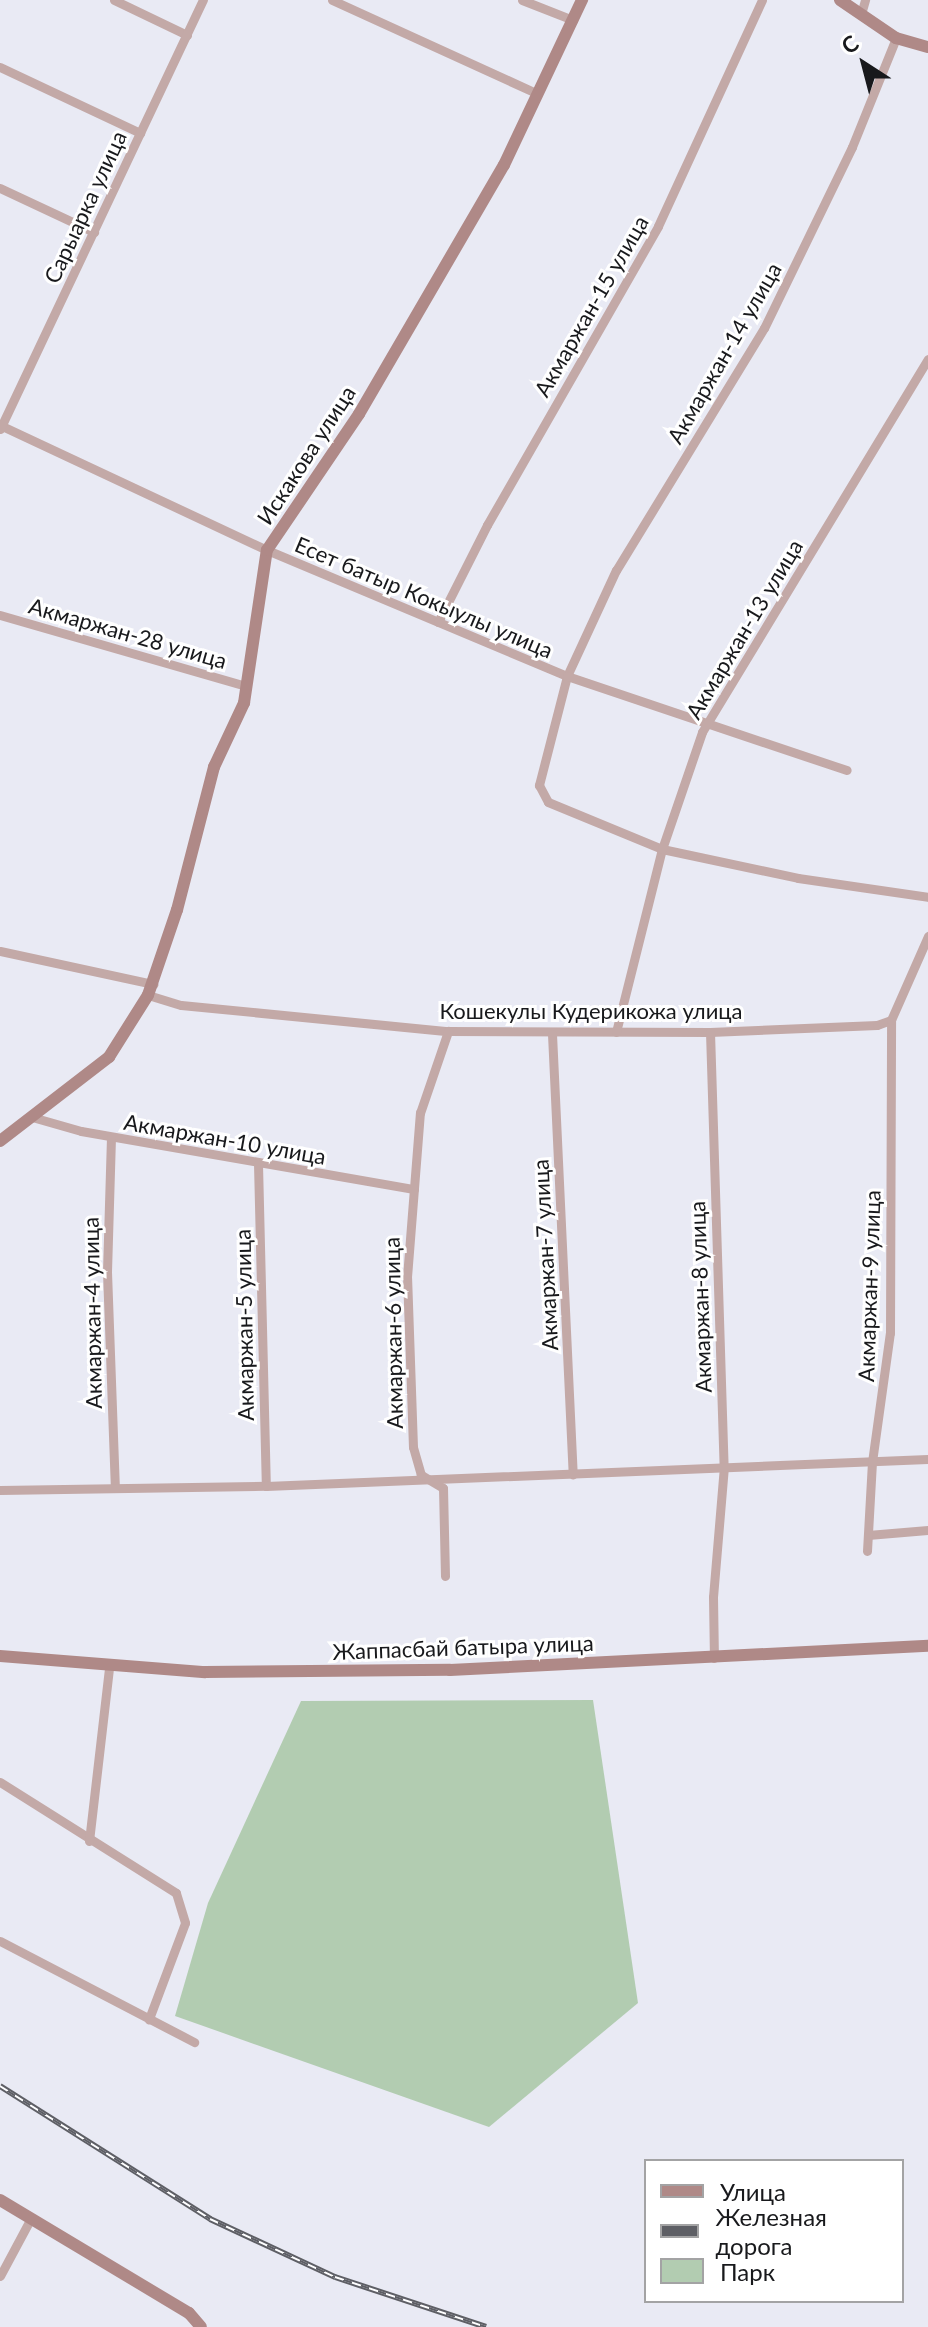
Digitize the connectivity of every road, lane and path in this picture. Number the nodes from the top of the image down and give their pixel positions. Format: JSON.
{"nodes":[{"id":1,"x":114,"y":0,"type":"edge"},
{"id":2,"x":203,"y":0,"type":"edge"},
{"id":3,"x":332,"y":0,"type":"edge"},
{"id":4,"x":522,"y":0,"type":"edge"},
{"id":5,"x":582,"y":0,"type":"edge"},
{"id":6,"x":762,"y":0,"type":"edge"},
{"id":7,"x":840,"y":0,"type":"edge"},
{"id":8,"x":865,"y":0,"type":"edge"},
{"id":9,"x":861,"y":14,"type":"junction"},
{"id":10,"x":573,"y":20,"type":"junction"},
{"id":11,"x":187,"y":35,"type":"junction"},
{"id":12,"x":896,"y":38,"type":"junction"},
{"id":13,"x":928,"y":47,"type":"edge"},
{"id":14,"x":0,"y":67,"type":"edge"},
{"id":15,"x":538,"y":94,"type":"junction"},
{"id":16,"x":140,"y":133,"type":"junction"},
{"id":17,"x":0,"y":188,"type":"edge"},
{"id":18,"x":94,"y":232,"type":"junction"},
{"id":19,"x":928,"y":359,"type":"edge"},
{"id":20,"x":0,"y":427,"type":"edge"},
{"id":21,"x":267,"y":550,"type":"junction"},
{"id":22,"x":0,"y":615,"type":"edge"},
{"id":23,"x":438,"y":622,"type":"junction"},
{"id":24,"x":567,"y":676,"type":"junction"},
{"id":25,"x":246,"y":686,"type":"junction"},
{"id":26,"x":708,"y":723,"type":"junction"},
{"id":27,"x":847,"y":770,"type":"dead end"},
{"id":28,"x":662,"y":849,"type":"junction"},
{"id":29,"x":928,"y":897,"type":"edge"},
{"id":30,"x":928,"y":936,"type":"edge"},
{"id":31,"x":0,"y":951,"type":"edge"},
{"id":32,"x":150,"y":989,"type":"junction"},
{"id":33,"x":891,"y":1020,"type":"junction"},
{"id":34,"x":448,"y":1031,"type":"junction"},
{"id":35,"x":616,"y":1032,"type":"junction"},
{"id":36,"x":710,"y":1032,"type":"junction"},
{"id":37,"x":552,"y":1034,"type":"junction"},
{"id":38,"x":32,"y":1117,"type":"junction"},
{"id":39,"x":111,"y":1137,"type":"junction"},
{"id":40,"x":0,"y":1141,"type":"edge"},
{"id":41,"x":258,"y":1164,"type":"junction"},
{"id":42,"x":414,"y":1189,"type":"junction"},
{"id":43,"x":928,"y":1459,"type":"edge"},
{"id":44,"x":872,"y":1462,"type":"junction"},
{"id":45,"x":724,"y":1466,"type":"junction"},
{"id":46,"x":573,"y":1474,"type":"junction"},
{"id":47,"x":436,"y":1480,"type":"junction"},
{"id":48,"x":266,"y":1486,"type":"junction"},
{"id":49,"x":115,"y":1488,"type":"junction"},
{"id":50,"x":0,"y":1490,"type":"edge"},
{"id":51,"x":928,"y":1530,"type":"edge"},
{"id":52,"x":868,"y":1535,"type":"junction"},
{"id":53,"x":867,"y":1551,"type":"dead end"},
{"id":54,"x":445,"y":1576,"type":"dead end"},
{"id":55,"x":928,"y":1646,"type":"edge"},
{"id":56,"x":0,"y":1656,"type":"edge"},
{"id":57,"x":714,"y":1658,"type":"junction"},
{"id":58,"x":109,"y":1667,"type":"junction"},
{"id":59,"x":0,"y":1782,"type":"edge"},
{"id":60,"x":89,"y":1841,"type":"junction"},
{"id":61,"x":0,"y":1941,"type":"edge"},
{"id":62,"x":149,"y":2019,"type":"junction"},
{"id":63,"x":194,"y":2042,"type":"dead end"},
{"id":64,"x":0,"y":2200,"type":"edge"},
{"id":65,"x":31,"y":2218,"type":"junction"},
{"id":66,"x":0,"y":2276,"type":"edge"},
{"id":67,"x":201,"y":2327,"type":"edge"}],
"edges":[{"from":1,"to":11,"type":"street"},
{"from":2,"to":11,"type":"street","name":"Сарыарка улица"},
{"from":3,"to":15,"type":"street"},
{"from":4,"to":10,"type":"street"},
{"from":5,"to":10,"type":"street","name":"Искакова улица"},
{"from":6,"to":23,"type":"street","name":"Акмаржан-15 улица"},
{"from":7,"to":9,"type":"street"},
{"from":8,"to":9,"type":"street"},
{"from":9,"to":12,"type":"street"},
{"from":10,"to":15,"type":"street","name":"Искакова улица"},
{"from":11,"to":16,"type":"street","name":"Сарыарка улица"},
{"from":12,"to":13,"type":"street"},
{"from":12,"to":24,"type":"street","name":"Акмаржан-14 улица"},
{"from":14,"to":16,"type":"street"},
{"from":15,"to":21,"type":"street","name":"Искакова улица"},
{"from":16,"to":18,"type":"street","name":"Сарыарка улица"},
{"from":17,"to":18,"type":"street"},
{"from":18,"to":20,"type":"street","name":"Сарыарка улица"},
{"from":19,"to":26,"type":"street","name":"Акмаржан-13 улица"},
{"from":20,"to":21,"type":"street","name":"Есет батыр Кокыулы улица"},
{"from":21,"to":23,"type":"street","name":"Есет батыр Кокыулы улица"},
{"from":21,"to":25,"type":"street","name":"Искакова улица"},
{"from":22,"to":25,"type":"street","name":"Акмаржан-28 улица"},
{"from":23,"to":24,"type":"street","name":"Есет батыр Кокыулы улица"},
{"from":24,"to":26,"type":"street","name":"Есет батыр Кокыулы улица"},
{"from":24,"to":28,"type":"street","name":"Акмаржан-14 улица"},
{"from":25,"to":32,"type":"street","name":"Искакова улица"},
{"from":26,"to":27,"type":"street","name":"Есет батыр Кокыулы улица"},
{"from":26,"to":28,"type":"street","name":"Акмаржан-13 улица"},
{"from":28,"to":29,"type":"street"},
{"from":28,"to":35,"type":"street","name":"Акмаржан-13 улица"},
{"from":30,"to":33,"type":"street"},
{"from":31,"to":32,"type":"street","name":"Кошекулы Кудерикожа улица"},
{"from":32,"to":34,"type":"street","name":"Кошекулы Кудерикожа улица"},
{"from":32,"to":38,"type":"street","name":"Искакова улица"},
{"from":33,"to":36,"type":"street","name":"Кошекулы Кудерикожа улица"},
{"from":33,"to":44,"type":"street","name":"Акмаржан-9 улица"},
{"from":34,"to":37,"type":"street","name":"Кошекулы Кудерикожа улица"},
{"from":34,"to":42,"type":"street","name":"Акмаржан-6 улица"},
{"from":35,"to":36,"type":"street","name":"Кошекулы Кудерикожа улица"},
{"from":35,"to":37,"type":"street","name":"Кошекулы Кудерикожа улица"},
{"from":36,"to":45,"type":"street","name":"Акмаржан-8 улица"},
{"from":37,"to":46,"type":"street","name":"Акмаржан-7 улица"},
{"from":38,"to":39,"type":"street","name":"Акмаржан-10 улица"},
{"from":38,"to":40,"type":"street","name":"Искакова улица"},
{"from":39,"to":41,"type":"street","name":"Акмаржан-10 улица"},
{"from":39,"to":49,"type":"street","name":"Акмаржан-4 улица"},
{"from":41,"to":42,"type":"street","name":"Акмаржан-10 улица"},
{"from":41,"to":48,"type":"street","name":"Акмаржан-5 улица"},
{"from":42,"to":47,"type":"street","name":"Акмаржан-6 улица"},
{"from":43,"to":44,"type":"street"},
{"from":44,"to":45,"type":"street"},
{"from":44,"to":52,"type":"street","name":"Акмаржан-9 улица"},
{"from":45,"to":46,"type":"street"},
{"from":45,"to":57,"type":"street","name":"Акмаржан-8 улица"},
{"from":46,"to":47,"type":"street"},
{"from":47,"to":48,"type":"street"},
{"from":47,"to":54,"type":"street","name":"Акмаржан-6 улица"},
{"from":48,"to":49,"type":"street"},
{"from":49,"to":50,"type":"street"},
{"from":51,"to":52,"type":"street"},
{"from":52,"to":53,"type":"street","name":"Акмаржан-9 улица"},
{"from":55,"to":57,"type":"street","name":"Жаппасбай батыра улица"},
{"from":56,"to":58,"type":"street","name":"Жаппасбай батыра улица"},
{"from":57,"to":58,"type":"street","name":"Жаппасбай батыра улица"},
{"from":58,"to":60,"type":"street"},
{"from":59,"to":60,"type":"street"},
{"from":60,"to":62,"type":"street"},
{"from":61,"to":62,"type":"street"},
{"from":62,"to":63,"type":"street"},
{"from":64,"to":65,"type":"street"},
{"from":65,"to":66,"type":"street"},
{"from":65,"to":67,"type":"street"}]}
